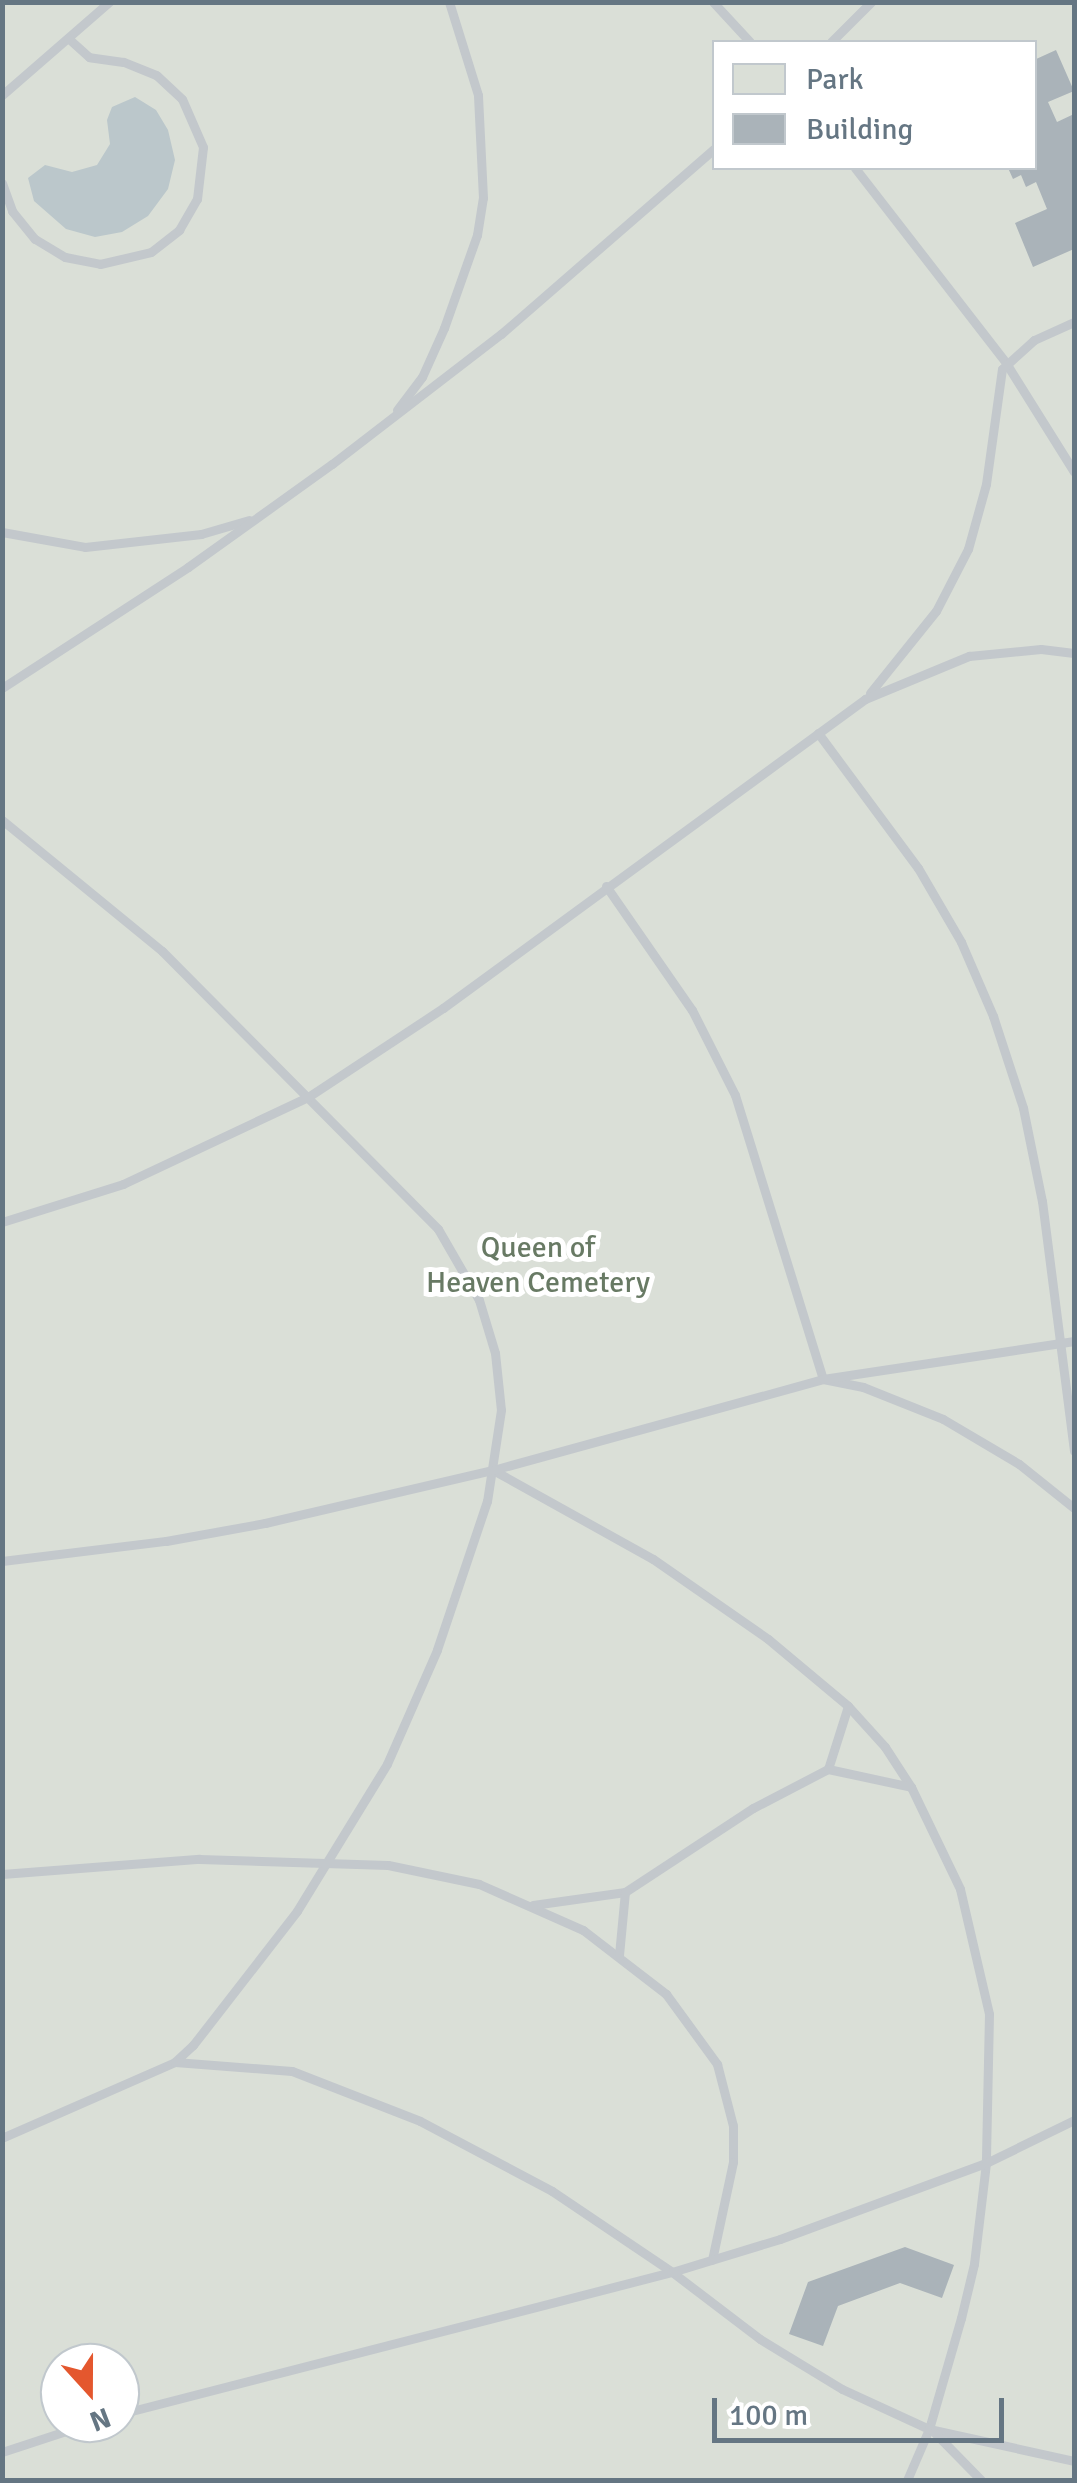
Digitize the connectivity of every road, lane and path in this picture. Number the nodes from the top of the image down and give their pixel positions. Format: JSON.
{"nodes":[{"id":1,"x":109,"y":2,"type":"edge"},
{"id":2,"x":449,"y":2,"type":"edge"},
{"id":3,"x":712,"y":2,"type":"edge"},
{"id":4,"x":871,"y":2,"type":"edge"},
{"id":5,"x":68,"y":38,"type":"junction"},
{"id":6,"x":748,"y":40,"type":"edge"},
{"id":7,"x":832,"y":40,"type":"edge"},
{"id":8,"x":2,"y":94,"type":"edge"},
{"id":9,"x":712,"y":151,"type":"edge"},
{"id":10,"x":857,"y":170,"type":"edge"},
{"id":11,"x":2,"y":183,"type":"edge"},
{"id":12,"x":1074,"y":322,"type":"edge"},
{"id":13,"x":1006,"y":363,"type":"junction"},
{"id":14,"x":390,"y":420,"type":"junction"},
{"id":15,"x":1074,"y":472,"type":"edge"},
{"id":16,"x":257,"y":518,"type":"junction"},
{"id":17,"x":2,"y":532,"type":"edge"},
{"id":18,"x":1074,"y":654,"type":"edge"},
{"id":19,"x":2,"y":688,"type":"edge"},
{"id":20,"x":864,"y":699,"type":"junction"},
{"id":21,"x":818,"y":733,"type":"junction"},
{"id":22,"x":2,"y":820,"type":"edge"},
{"id":23,"x":606,"y":886,"type":"junction"},
{"id":24,"x":308,"y":1097,"type":"junction"},
{"id":25,"x":2,"y":1222,"type":"edge"},
{"id":26,"x":1074,"y":1341,"type":"edge"},
{"id":27,"x":1060,"y":1342,"type":"junction"},
{"id":28,"x":823,"y":1379,"type":"junction"},
{"id":29,"x":1074,"y":1450,"type":"edge"},
{"id":30,"x":494,"y":1470,"type":"junction"},
{"id":31,"x":1074,"y":1508,"type":"edge"},
{"id":32,"x":2,"y":1561,"type":"edge"},
{"id":33,"x":848,"y":1706,"type":"junction"},
{"id":34,"x":828,"y":1769,"type":"junction"},
{"id":35,"x":911,"y":1787,"type":"junction"},
{"id":36,"x":331,"y":1861,"type":"junction"},
{"id":37,"x":2,"y":1874,"type":"edge"},
{"id":38,"x":625,"y":1892,"type":"junction"},
{"id":39,"x":532,"y":1905,"type":"junction"},
{"id":40,"x":618,"y":1955,"type":"junction"},
{"id":41,"x":175,"y":2062,"type":"junction"},
{"id":42,"x":1074,"y":2120,"type":"edge"},
{"id":43,"x":2,"y":2138,"type":"edge"},
{"id":44,"x":986,"y":2163,"type":"junction"},
{"id":45,"x":712,"y":2260,"type":"junction"},
{"id":46,"x":672,"y":2272,"type":"junction"},
{"id":47,"x":140,"y":2409,"type":"edge"},
{"id":48,"x":930,"y":2428,"type":"junction"},
{"id":49,"x":40,"y":2439,"type":"edge"},
{"id":50,"x":2,"y":2452,"type":"edge"},
{"id":51,"x":1074,"y":2461,"type":"edge"},
{"id":52,"x":907,"y":2480,"type":"edge"},
{"id":53,"x":980,"y":2480,"type":"edge"}],
"edges":[{"from":1,"to":5,"type":"lane"},
{"from":2,"to":14,"type":"lane"},
{"from":3,"to":6,"type":"lane"},
{"from":4,"to":7,"type":"lane"},
{"from":5,"to":8,"type":"lane"},
{"from":5,"to":11,"type":"lane"},
{"from":9,"to":14,"type":"lane"},
{"from":10,"to":13,"type":"lane"},
{"from":12,"to":13,"type":"lane"},
{"from":13,"to":15,"type":"lane"},
{"from":13,"to":20,"type":"lane"},
{"from":14,"to":16,"type":"lane"},
{"from":16,"to":17,"type":"lane"},
{"from":16,"to":19,"type":"lane"},
{"from":18,"to":20,"type":"lane"},
{"from":20,"to":21,"type":"lane"},
{"from":21,"to":23,"type":"lane"},
{"from":21,"to":27,"type":"lane"},
{"from":22,"to":24,"type":"lane"},
{"from":23,"to":24,"type":"lane"},
{"from":23,"to":28,"type":"lane"},
{"from":24,"to":25,"type":"lane"},
{"from":24,"to":30,"type":"lane"},
{"from":26,"to":27,"type":"lane"},
{"from":27,"to":28,"type":"lane"},
{"from":27,"to":29,"type":"lane"},
{"from":28,"to":30,"type":"lane"},
{"from":28,"to":31,"type":"lane"},
{"from":30,"to":32,"type":"lane"},
{"from":30,"to":33,"type":"lane"},
{"from":30,"to":36,"type":"lane"},
{"from":33,"to":34,"type":"lane"},
{"from":33,"to":35,"type":"lane"},
{"from":34,"to":35,"type":"lane"},
{"from":34,"to":38,"type":"lane"},
{"from":35,"to":44,"type":"lane"},
{"from":36,"to":37,"type":"lane"},
{"from":36,"to":39,"type":"lane"},
{"from":36,"to":41,"type":"lane"},
{"from":38,"to":39,"type":"lane"},
{"from":38,"to":40,"type":"lane"},
{"from":39,"to":40,"type":"lane"},
{"from":40,"to":45,"type":"lane"},
{"from":41,"to":43,"type":"lane"},
{"from":41,"to":46,"type":"lane"},
{"from":42,"to":44,"type":"lane"},
{"from":44,"to":45,"type":"lane"},
{"from":44,"to":48,"type":"lane"},
{"from":45,"to":46,"type":"lane"},
{"from":46,"to":47,"type":"lane"},
{"from":46,"to":48,"type":"lane"},
{"from":48,"to":51,"type":"lane"},
{"from":48,"to":52,"type":"lane"},
{"from":48,"to":53,"type":"lane"},
{"from":49,"to":50,"type":"lane"}]}
